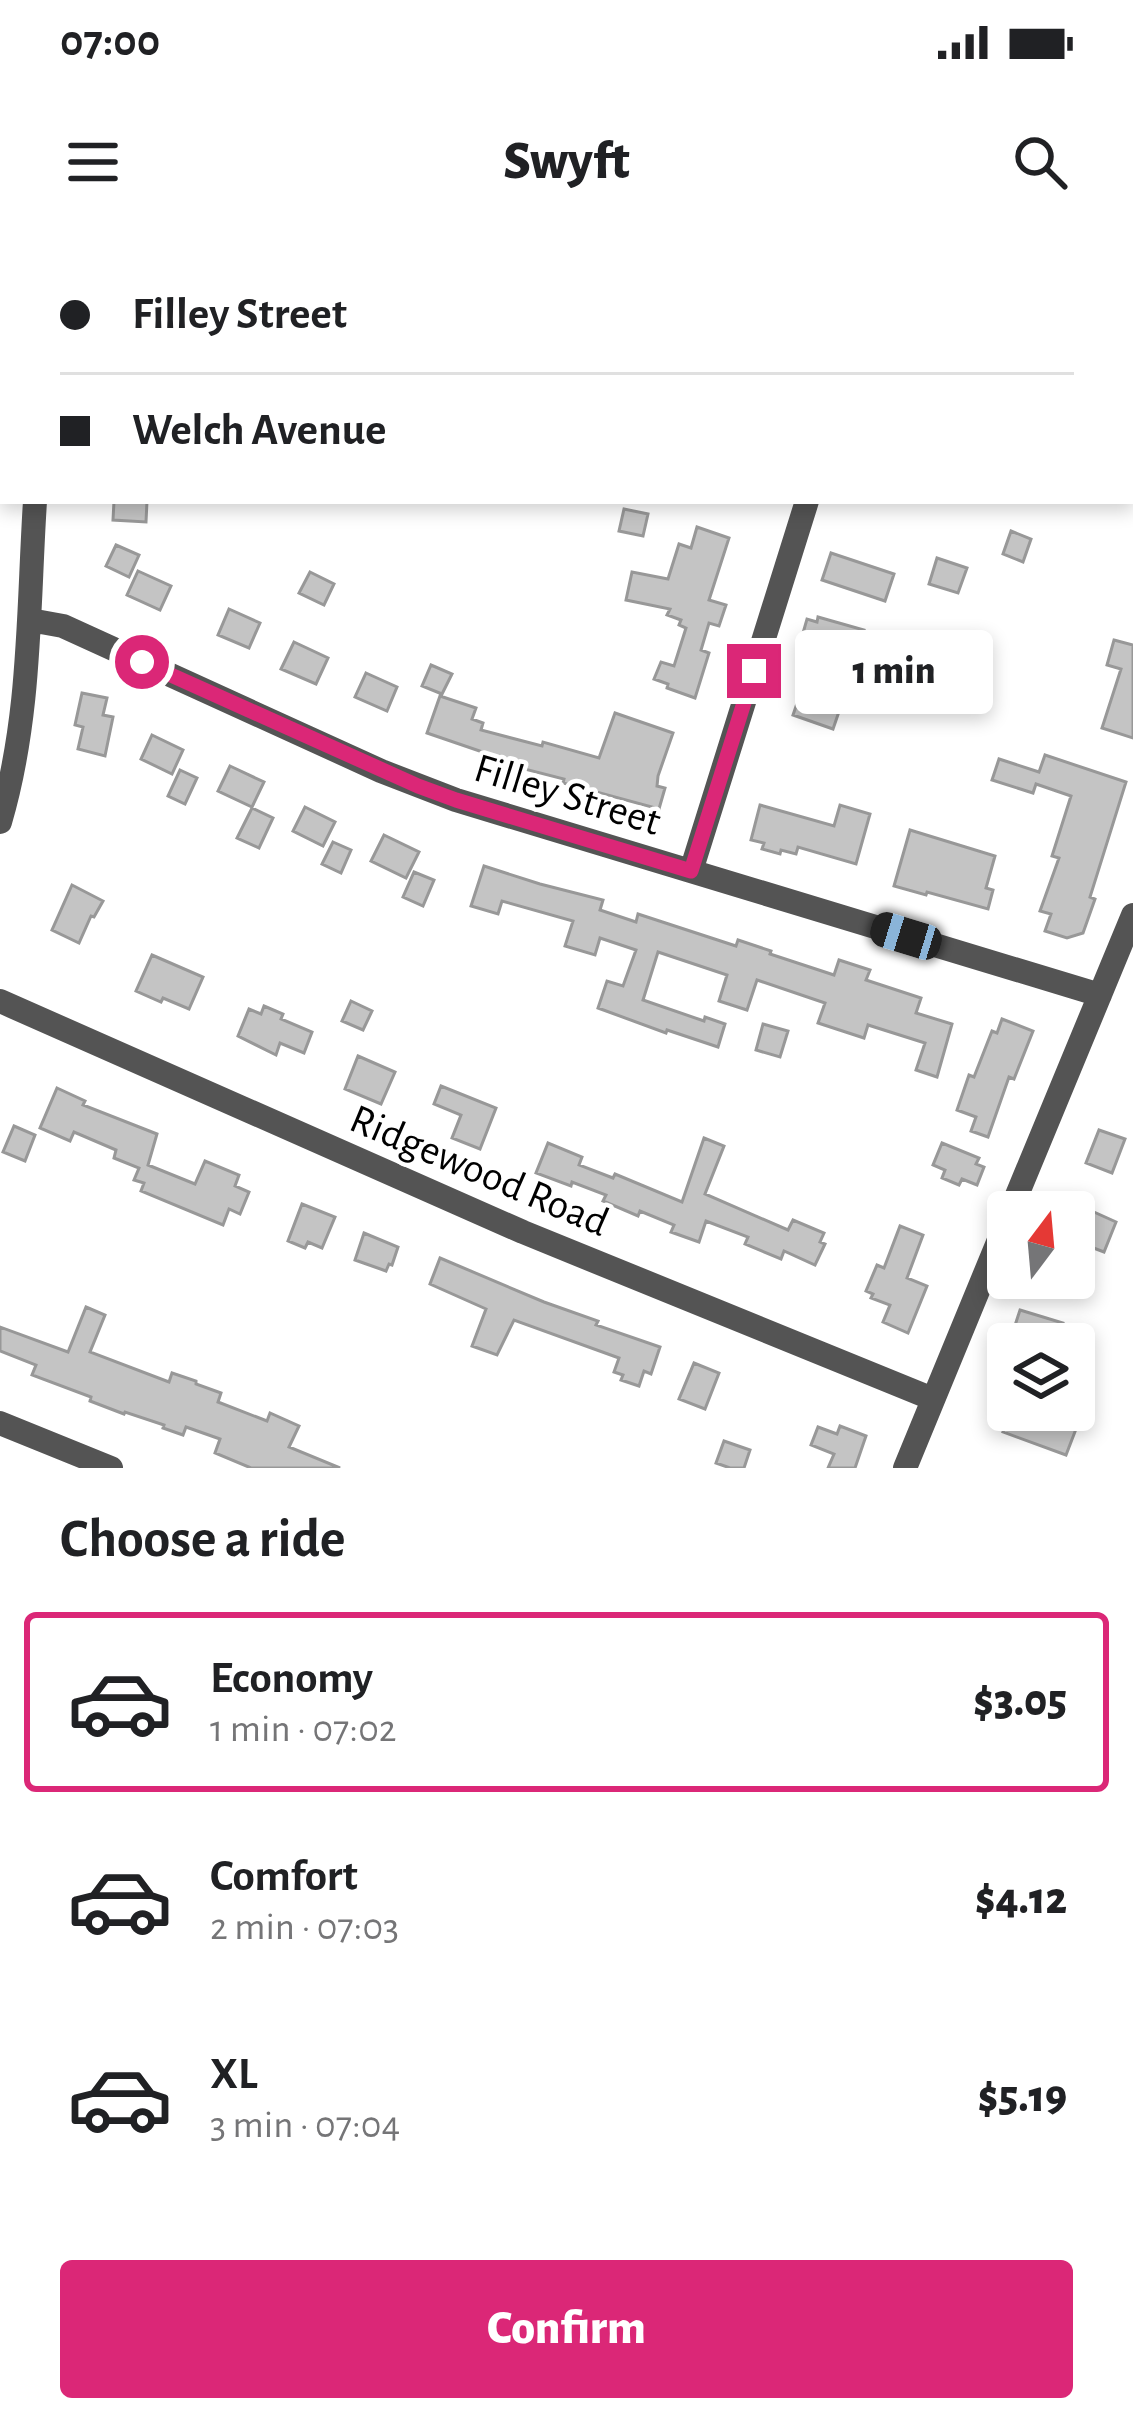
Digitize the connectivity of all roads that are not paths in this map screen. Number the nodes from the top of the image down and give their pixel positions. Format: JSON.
{"nodes":[{"id":1,"x":35,"y":504,"type":"edge"},
{"id":2,"x":806,"y":504,"type":"edge"},
{"id":3,"x":31,"y":620,"type":"junction"},
{"id":4,"x":0,"y":822,"type":"edge"},
{"id":5,"x":691,"y":871,"type":"junction"},
{"id":6,"x":1133,"y":915,"type":"edge"},
{"id":7,"x":1100,"y":995,"type":"junction"},
{"id":8,"x":0,"y":1000,"type":"edge"},
{"id":9,"x":1019,"y":1191,"type":"edge"},
{"id":10,"x":987,"y":1268,"type":"edge"},
{"id":11,"x":933,"y":1399,"type":"junction"},
{"id":12,"x":0,"y":1423,"type":"edge"},
{"id":13,"x":111,"y":1468,"type":"edge"},
{"id":14,"x":904,"y":1468,"type":"edge"}],
"edges":[{"from":1,"to":3,"type":"street"},
{"from":2,"to":5,"type":"street"},
{"from":3,"to":4,"type":"street"},
{"from":3,"to":5,"type":"street","name":"Filley Street"},
{"from":5,"to":7,"type":"street","name":"Filley Street"},
{"from":6,"to":7,"type":"street"},
{"from":7,"to":9,"type":"street"},
{"from":8,"to":11,"type":"street","name":"Ridgewood Road"},
{"from":10,"to":11,"type":"street"},
{"from":11,"to":14,"type":"street"},
{"from":12,"to":13,"type":"street"}]}
